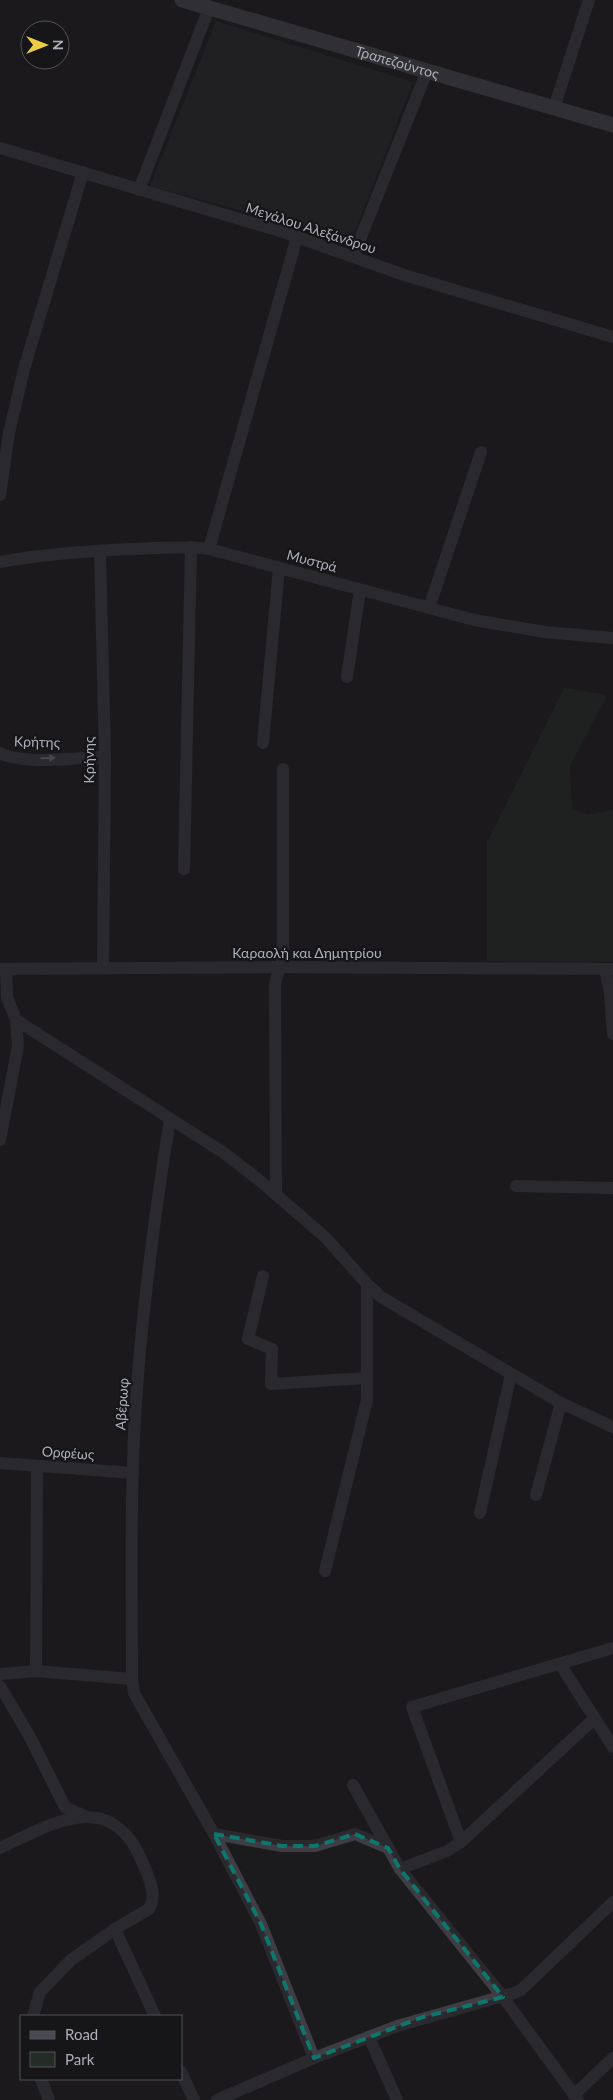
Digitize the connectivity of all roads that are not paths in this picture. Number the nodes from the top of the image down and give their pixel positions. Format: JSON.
{"nodes":[{"id":1,"x":182,"y":0,"type":"edge"},
{"id":2,"x":589,"y":0,"type":"edge"},
{"id":3,"x":209,"y":8,"type":"junction"},
{"id":4,"x":427,"y":71,"type":"junction"},
{"id":5,"x":554,"y":108,"type":"junction"},
{"id":6,"x":613,"y":125,"type":"edge"},
{"id":7,"x":0,"y":148,"type":"edge"},
{"id":8,"x":83,"y":172,"type":"junction"},
{"id":9,"x":139,"y":190,"type":"junction"},
{"id":10,"x":297,"y":237,"type":"junction"},
{"id":11,"x":353,"y":256,"type":"junction"},
{"id":12,"x":613,"y":337,"type":"edge"},
{"id":13,"x":481,"y":452,"type":"dead end"},
{"id":14,"x":0,"y":495,"type":"edge"},
{"id":15,"x":191,"y":547,"type":"junction"},
{"id":16,"x":209,"y":549,"type":"junction"},
{"id":17,"x":100,"y":551,"type":"junction"},
{"id":18,"x":0,"y":552,"type":"edge"},
{"id":19,"x":27,"y":557,"type":"junction"},
{"id":20,"x":0,"y":562,"type":"edge"},
{"id":21,"x":279,"y":568,"type":"junction"},
{"id":22,"x":360,"y":590,"type":"junction"},
{"id":23,"x":428,"y":608,"type":"junction"},
{"id":24,"x":613,"y":638,"type":"edge"},
{"id":25,"x":347,"y":677,"type":"dead end"},
{"id":26,"x":263,"y":743,"type":"dead end"},
{"id":27,"x":0,"y":753,"type":"edge"},
{"id":28,"x":105,"y":757,"type":"junction"},
{"id":29,"x":284,"y":769,"type":"dead end"},
{"id":30,"x":184,"y":869,"type":"dead end"},
{"id":31,"x":279,"y":967,"type":"junction"},
{"id":32,"x":103,"y":968,"type":"junction"},
{"id":33,"x":3,"y":969,"type":"edge"},
{"id":34,"x":609,"y":969,"type":"edge"},
{"id":35,"x":16,"y":1020,"type":"junction"},
{"id":36,"x":613,"y":1034,"type":"edge"},
{"id":37,"x":170,"y":1119,"type":"junction"},
{"id":38,"x":0,"y":1140,"type":"edge"},
{"id":39,"x":516,"y":1186,"type":"dead end"},
{"id":40,"x":613,"y":1188,"type":"edge"},
{"id":41,"x":276,"y":1194,"type":"junction"},
{"id":42,"x":263,"y":1276,"type":"dead end"},
{"id":43,"x":366,"y":1284,"type":"junction"},
{"id":44,"x":511,"y":1374,"type":"junction"},
{"id":45,"x":367,"y":1378,"type":"junction"},
{"id":46,"x":561,"y":1403,"type":"junction"},
{"id":47,"x":613,"y":1427,"type":"edge"},
{"id":48,"x":0,"y":1463,"type":"edge"},
{"id":49,"x":37,"y":1466,"type":"junction"},
{"id":50,"x":133,"y":1473,"type":"junction"},
{"id":51,"x":536,"y":1495,"type":"dead end"},
{"id":52,"x":480,"y":1513,"type":"dead end"},
{"id":53,"x":325,"y":1571,"type":"dead end"},
{"id":54,"x":613,"y":1648,"type":"edge"},
{"id":55,"x":560,"y":1664,"type":"junction"},
{"id":56,"x":36,"y":1671,"type":"junction"},
{"id":57,"x":0,"y":1674,"type":"edge"},
{"id":58,"x":132,"y":1679,"type":"junction"},
{"id":59,"x":0,"y":1686,"type":"edge"},
{"id":60,"x":594,"y":1719,"type":"junction"},
{"id":61,"x":613,"y":1747,"type":"edge"},
{"id":62,"x":353,"y":1785,"type":"dead end"},
{"id":63,"x":88,"y":1818,"type":"junction"},
{"id":64,"x":214,"y":1834,"type":"junction"},
{"id":65,"x":460,"y":1842,"type":"junction"},
{"id":66,"x":0,"y":1848,"type":"edge"},
{"id":67,"x":388,"y":1848,"type":"junction"},
{"id":68,"x":400,"y":1868,"type":"junction"},
{"id":69,"x":613,"y":1902,"type":"edge"},
{"id":70,"x":115,"y":1928,"type":"junction"},
{"id":71,"x":503,"y":1997,"type":"junction"},
{"id":72,"x":33,"y":2015,"type":"edge"},
{"id":73,"x":156,"y":2015,"type":"edge"},
{"id":74,"x":369,"y":2037,"type":"junction"},
{"id":75,"x":314,"y":2058,"type":"junction"},
{"id":76,"x":613,"y":2058,"type":"edge"},
{"id":77,"x":182,"y":2074,"type":"edge"},
{"id":78,"x":41,"y":2080,"type":"edge"},
{"id":79,"x":576,"y":2097,"type":"edge"},
{"id":80,"x":49,"y":2100,"type":"edge"},
{"id":81,"x":194,"y":2100,"type":"edge"},
{"id":82,"x":217,"y":2100,"type":"edge"},
{"id":83,"x":397,"y":2100,"type":"edge"}],
"edges":[{"from":1,"to":3,"type":"main road","name":"Τραπεζούντος"},
{"from":2,"to":5,"type":"street"},
{"from":3,"to":4,"type":"main road","name":"Τραπεζούντος"},
{"from":3,"to":9,"type":"street"},
{"from":4,"to":5,"type":"main road","name":"Τραπεζούντος"},
{"from":4,"to":11,"type":"street"},
{"from":5,"to":6,"type":"main road","name":"Τραπεζούντος"},
{"from":7,"to":8,"type":"street","name":"Μεγάλου Αλεξάνδρου"},
{"from":8,"to":9,"type":"street","name":"Μεγάλου Αλεξάνδρου"},
{"from":8,"to":14,"type":"street"},
{"from":9,"to":10,"type":"street","name":"Μεγάλου Αλεξάνδρου"},
{"from":10,"to":11,"type":"street","name":"Μεγάλου Αλεξάνδρου"},
{"from":10,"to":16,"type":"street"},
{"from":11,"to":12,"type":"street","name":"Μεγάλου Αλεξάνδρου"},
{"from":13,"to":23,"type":"street"},
{"from":15,"to":16,"type":"street","name":"Μυστρά"},
{"from":15,"to":17,"type":"street","name":"Μυστρά"},
{"from":15,"to":30,"type":"street"},
{"from":16,"to":21,"type":"street","name":"Μυστρά"},
{"from":17,"to":19,"type":"street","name":"Μυστρά"},
{"from":17,"to":28,"type":"street","name":"Κρήνης"},
{"from":18,"to":19,"type":"street"},
{"from":19,"to":20,"type":"street","name":"Μυστρά"},
{"from":21,"to":22,"type":"street","name":"Μυστρά"},
{"from":21,"to":26,"type":"street"},
{"from":22,"to":23,"type":"street","name":"Μυστρά"},
{"from":22,"to":25,"type":"street"},
{"from":23,"to":24,"type":"street","name":"Μυστρά"},
{"from":27,"to":28,"type":"street","name":"Κρήτης","one_way":true},
{"from":28,"to":32,"type":"street","name":"Κρήνης"},
{"from":29,"to":31,"type":"street"},
{"from":31,"to":32,"type":"street","name":"Καραολή και Δημητρίου"},
{"from":31,"to":34,"type":"street","name":"Καραολή και Δημητρίου"},
{"from":31,"to":41,"type":"street"},
{"from":32,"to":33,"type":"street","name":"Καραολή και Δημητρίου"},
{"from":33,"to":35,"type":"street"},
{"from":34,"to":36,"type":"street"},
{"from":35,"to":37,"type":"street"},
{"from":35,"to":38,"type":"street"},
{"from":37,"to":41,"type":"street"},
{"from":37,"to":50,"type":"street","name":"Αβέρωφ"},
{"from":39,"to":40,"type":"street"},
{"from":41,"to":43,"type":"street"},
{"from":42,"to":45,"type":"street"},
{"from":43,"to":44,"type":"street"},
{"from":43,"to":45,"type":"street"},
{"from":44,"to":46,"type":"street"},
{"from":44,"to":52,"type":"street"},
{"from":45,"to":53,"type":"street"},
{"from":46,"to":47,"type":"street"},
{"from":46,"to":51,"type":"street"},
{"from":48,"to":49,"type":"street","name":"Ορφέως"},
{"from":49,"to":50,"type":"street","name":"Ορφέως"},
{"from":49,"to":56,"type":"street"},
{"from":50,"to":58,"type":"street","name":"Αβέρωφ"},
{"from":54,"to":55,"type":"street"},
{"from":55,"to":60,"type":"street"},
{"from":55,"to":65,"type":"street"},
{"from":56,"to":57,"type":"street"},
{"from":56,"to":58,"type":"street"},
{"from":58,"to":64,"type":"street","name":"Αβέρωφ"},
{"from":59,"to":63,"type":"street"},
{"from":60,"to":61,"type":"street"},
{"from":60,"to":65,"type":"street"},
{"from":62,"to":67,"type":"street"},
{"from":63,"to":66,"type":"street"},
{"from":63,"to":70,"type":"street"},
{"from":64,"to":67,"type":"street"},
{"from":64,"to":75,"type":"street"},
{"from":65,"to":68,"type":"street"},
{"from":67,"to":68,"type":"street"},
{"from":68,"to":71,"type":"street"},
{"from":69,"to":71,"type":"street"},
{"from":70,"to":72,"type":"street"},
{"from":70,"to":73,"type":"street"},
{"from":71,"to":74,"type":"street"},
{"from":71,"to":79,"type":"street"},
{"from":74,"to":75,"type":"street"},
{"from":74,"to":83,"type":"street"},
{"from":75,"to":82,"type":"street"},
{"from":76,"to":79,"type":"street"},
{"from":77,"to":81,"type":"street"},
{"from":78,"to":80,"type":"street"}]}
